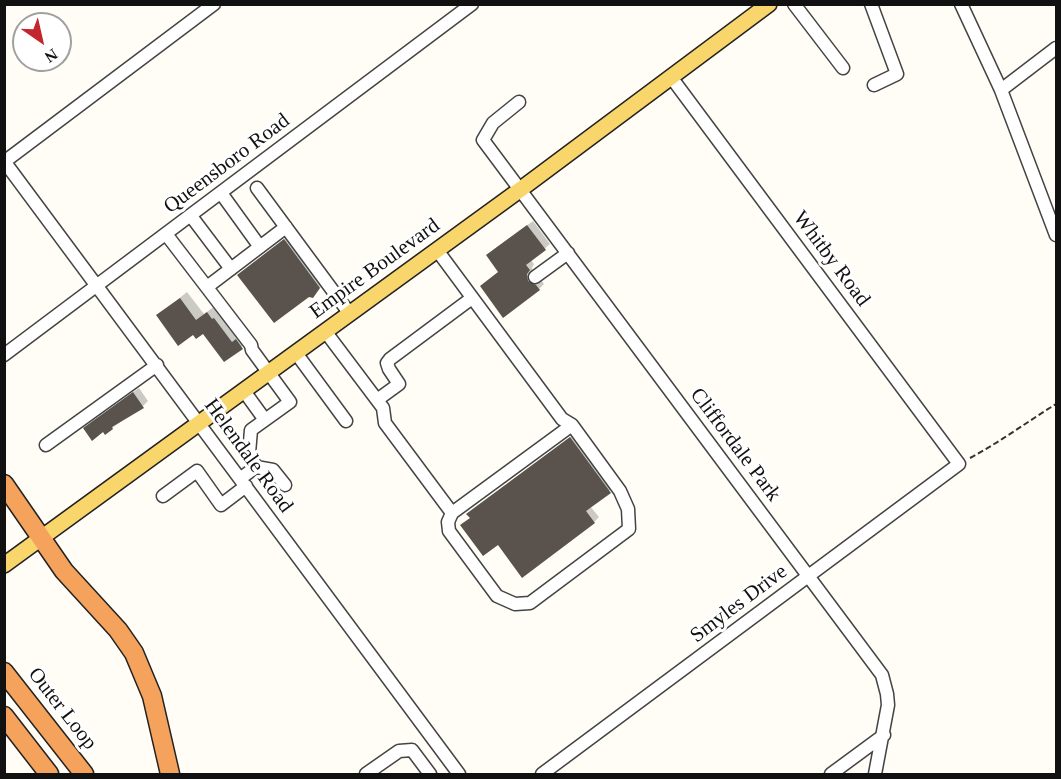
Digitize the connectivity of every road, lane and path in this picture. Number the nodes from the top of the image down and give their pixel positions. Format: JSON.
{"nodes":[{"id":1,"x":214,"y":4,"type":"edge"},
{"id":2,"x":472,"y":4,"type":"edge"},
{"id":3,"x":769,"y":4,"type":"edge"},
{"id":4,"x":794,"y":4,"type":"edge"},
{"id":5,"x":871,"y":4,"type":"edge"},
{"id":6,"x":961,"y":4,"type":"edge"},
{"id":7,"x":1056,"y":48,"type":"edge"},
{"id":8,"x":843,"y":68,"type":"dead end"},
{"id":9,"x":671,"y":77,"type":"junction"},
{"id":10,"x":874,"y":85,"type":"dead end"},
{"id":11,"x":1001,"y":90,"type":"junction"},
{"id":12,"x":519,"y":102,"type":"dead end"},
{"id":13,"x":5,"y":161,"type":"edge"},
{"id":14,"x":257,"y":188,"type":"dead end"},
{"id":15,"x":521,"y":189,"type":"junction"},
{"id":16,"x":221,"y":193,"type":"junction"},
{"id":17,"x":191,"y":216,"type":"junction"},
{"id":18,"x":286,"y":227,"type":"junction"},
{"id":19,"x":1056,"y":233,"type":"edge"},
{"id":20,"x":166,"y":234,"type":"junction"},
{"id":21,"x":260,"y":247,"type":"junction"},
{"id":22,"x":437,"y":250,"type":"junction"},
{"id":23,"x":568,"y":253,"type":"junction"},
{"id":24,"x":231,"y":269,"type":"junction"},
{"id":25,"x":535,"y":277,"type":"dead end"},
{"id":26,"x":98,"y":285,"type":"junction"},
{"id":27,"x":207,"y":288,"type":"junction"},
{"id":28,"x":472,"y":298,"type":"junction"},
{"id":29,"x":350,"y":314,"type":"junction"},
{"id":30,"x":325,"y":331,"type":"junction"},
{"id":31,"x":296,"y":353,"type":"junction"},
{"id":32,"x":4,"y":355,"type":"edge"},
{"id":33,"x":157,"y":365,"type":"junction"},
{"id":34,"x":269,"y":373,"type":"junction"},
{"id":35,"x":244,"y":391,"type":"junction"},
{"id":36,"x":377,"y":400,"type":"junction"},
{"id":37,"x":1056,"y":404,"type":"edge"},
{"id":38,"x":265,"y":420,"type":"junction"},
{"id":39,"x":346,"y":421,"type":"dead end"},
{"id":40,"x":200,"y":423,"type":"junction"},
{"id":41,"x":572,"y":425,"type":"junction"},
{"id":42,"x":46,"y":445,"type":"dead end"},
{"id":43,"x":960,"y":464,"type":"junction"},
{"id":44,"x":256,"y":467,"type":"junction"},
{"id":45,"x":244,"y":482,"type":"junction"},
{"id":46,"x":4,"y":484,"type":"edge"},
{"id":47,"x":285,"y":485,"type":"dead end"},
{"id":48,"x":163,"y":496,"type":"dead end"},
{"id":49,"x":452,"y":513,"type":"junction"},
{"id":50,"x":41,"y":538,"type":"junction"},
{"id":51,"x":4,"y":565,"type":"edge"},
{"id":52,"x":808,"y":577,"type":"junction"},
{"id":53,"x":4,"y":672,"type":"edge"},
{"id":54,"x":4,"y":716,"type":"edge"},
{"id":55,"x":884,"y":735,"type":"junction"},
{"id":56,"x":49,"y":774,"type":"edge"},
{"id":57,"x":84,"y":774,"type":"edge"},
{"id":58,"x":170,"y":774,"type":"edge"},
{"id":59,"x":366,"y":774,"type":"edge"},
{"id":60,"x":430,"y":774,"type":"edge"},
{"id":61,"x":459,"y":774,"type":"edge"},
{"id":62,"x":542,"y":774,"type":"edge"},
{"id":63,"x":831,"y":774,"type":"edge"},
{"id":64,"x":875,"y":774,"type":"edge"}],
"edges":[{"from":1,"to":13,"type":"street"},
{"from":2,"to":16,"type":"street","name":"Queensboro Road"},
{"from":3,"to":9,"type":"main road","name":"Empire Boulevard"},
{"from":4,"to":8,"type":"street"},
{"from":5,"to":10,"type":"street"},
{"from":6,"to":11,"type":"street"},
{"from":7,"to":11,"type":"street"},
{"from":9,"to":15,"type":"main road","name":"Empire Boulevard"},
{"from":9,"to":43,"type":"street","name":"Whitby Road"},
{"from":11,"to":19,"type":"street"},
{"from":12,"to":15,"type":"street","name":"Cliffordale Park"},
{"from":13,"to":26,"type":"street","name":"Helendale Road"},
{"from":14,"to":18,"type":"street"},
{"from":15,"to":22,"type":"main road","name":"Empire Boulevard"},
{"from":15,"to":23,"type":"street","name":"Cliffordale Park"},
{"from":16,"to":17,"type":"street","name":"Queensboro Road"},
{"from":16,"to":21,"type":"street"},
{"from":17,"to":20,"type":"street","name":"Queensboro Road"},
{"from":17,"to":24,"type":"street"},
{"from":18,"to":21,"type":"street"},
{"from":18,"to":29,"type":"street"},
{"from":20,"to":26,"type":"street","name":"Queensboro Road"},
{"from":20,"to":27,"type":"street"},
{"from":21,"to":24,"type":"street"},
{"from":22,"to":28,"type":"street"},
{"from":22,"to":29,"type":"main road","name":"Empire Boulevard"},
{"from":23,"to":25,"type":"street"},
{"from":23,"to":52,"type":"street","name":"Cliffordale Park"},
{"from":24,"to":27,"type":"street"},
{"from":26,"to":32,"type":"street","name":"Queensboro Road"},
{"from":26,"to":33,"type":"street","name":"Helendale Road"},
{"from":27,"to":34,"type":"street"},
{"from":28,"to":36,"type":"street"},
{"from":28,"to":41,"type":"street"},
{"from":29,"to":30,"type":"main road","name":"Empire Boulevard"},
{"from":30,"to":31,"type":"main road","name":"Empire Boulevard"},
{"from":30,"to":36,"type":"street"},
{"from":31,"to":34,"type":"main road","name":"Empire Boulevard"},
{"from":31,"to":39,"type":"street"},
{"from":33,"to":40,"type":"street","name":"Helendale Road"},
{"from":33,"to":42,"type":"street"},
{"from":34,"to":35,"type":"main road","name":"Empire Boulevard"},
{"from":34,"to":38,"type":"street"},
{"from":35,"to":38,"type":"street"},
{"from":35,"to":40,"type":"main road","name":"Empire Boulevard"},
{"from":36,"to":49,"type":"street"},
{"from":37,"to":43,"type":"path"},
{"from":38,"to":44,"type":"street"},
{"from":40,"to":45,"type":"street","name":"Helendale Road"},
{"from":40,"to":50,"type":"main road","name":"Empire Boulevard"},
{"from":41,"to":49,"type":"street"},
{"from":41,"to":49,"type":"street"},
{"from":43,"to":52,"type":"street","name":"Smyles Drive"},
{"from":44,"to":45,"type":"street"},
{"from":44,"to":47,"type":"street"},
{"from":45,"to":48,"type":"street"},
{"from":45,"to":61,"type":"street","name":"Helendale Road"},
{"from":46,"to":50,"type":"highway"},
{"from":50,"to":51,"type":"main road","name":"Empire Boulevard"},
{"from":50,"to":58,"type":"highway"},
{"from":52,"to":55,"type":"street","name":"Cliffordale Park"},
{"from":52,"to":62,"type":"street","name":"Smyles Drive"},
{"from":53,"to":57,"type":"highway","name":"Outer Loop"},
{"from":54,"to":56,"type":"highway"},
{"from":55,"to":63,"type":"street"},
{"from":55,"to":64,"type":"street","name":"Cliffordale Park"},
{"from":59,"to":60,"type":"street"}]}
